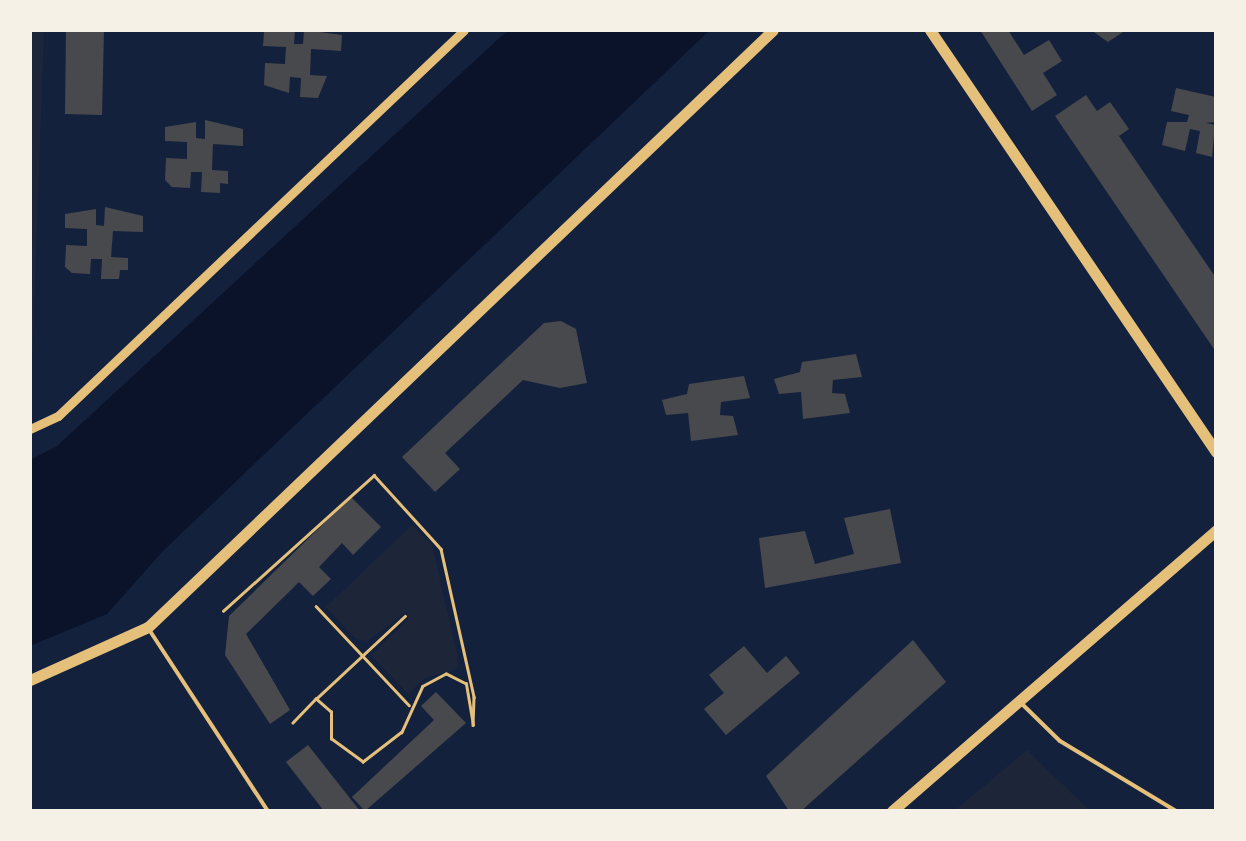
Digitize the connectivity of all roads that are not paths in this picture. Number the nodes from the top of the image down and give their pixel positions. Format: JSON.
{"nodes":[{"id":1,"x":464,"y":30,"type":"edge"},
{"id":2,"x":774,"y":30,"type":"edge"},
{"id":3,"x":930,"y":30,"type":"edge"},
{"id":4,"x":30,"y":428,"type":"edge"},
{"id":5,"x":1216,"y":452,"type":"edge"},
{"id":6,"x":1216,"y":530,"type":"edge"},
{"id":7,"x":148,"y":627,"type":"junction"},
{"id":8,"x":30,"y":680,"type":"edge"},
{"id":9,"x":1021,"y":702,"type":"junction"},
{"id":10,"x":1172,"y":810,"type":"edge"},
{"id":11,"x":268,"y":811,"type":"edge"},
{"id":12,"x":892,"y":811,"type":"edge"}],
"edges":[{"from":1,"to":4,"type":"street"},
{"from":2,"to":7,"type":"street"},
{"from":3,"to":5,"type":"street"},
{"from":6,"to":9,"type":"street"},
{"from":7,"to":8,"type":"street"},
{"from":7,"to":11,"type":"lane"},
{"from":9,"to":10,"type":"lane"},
{"from":9,"to":12,"type":"street"}]}
